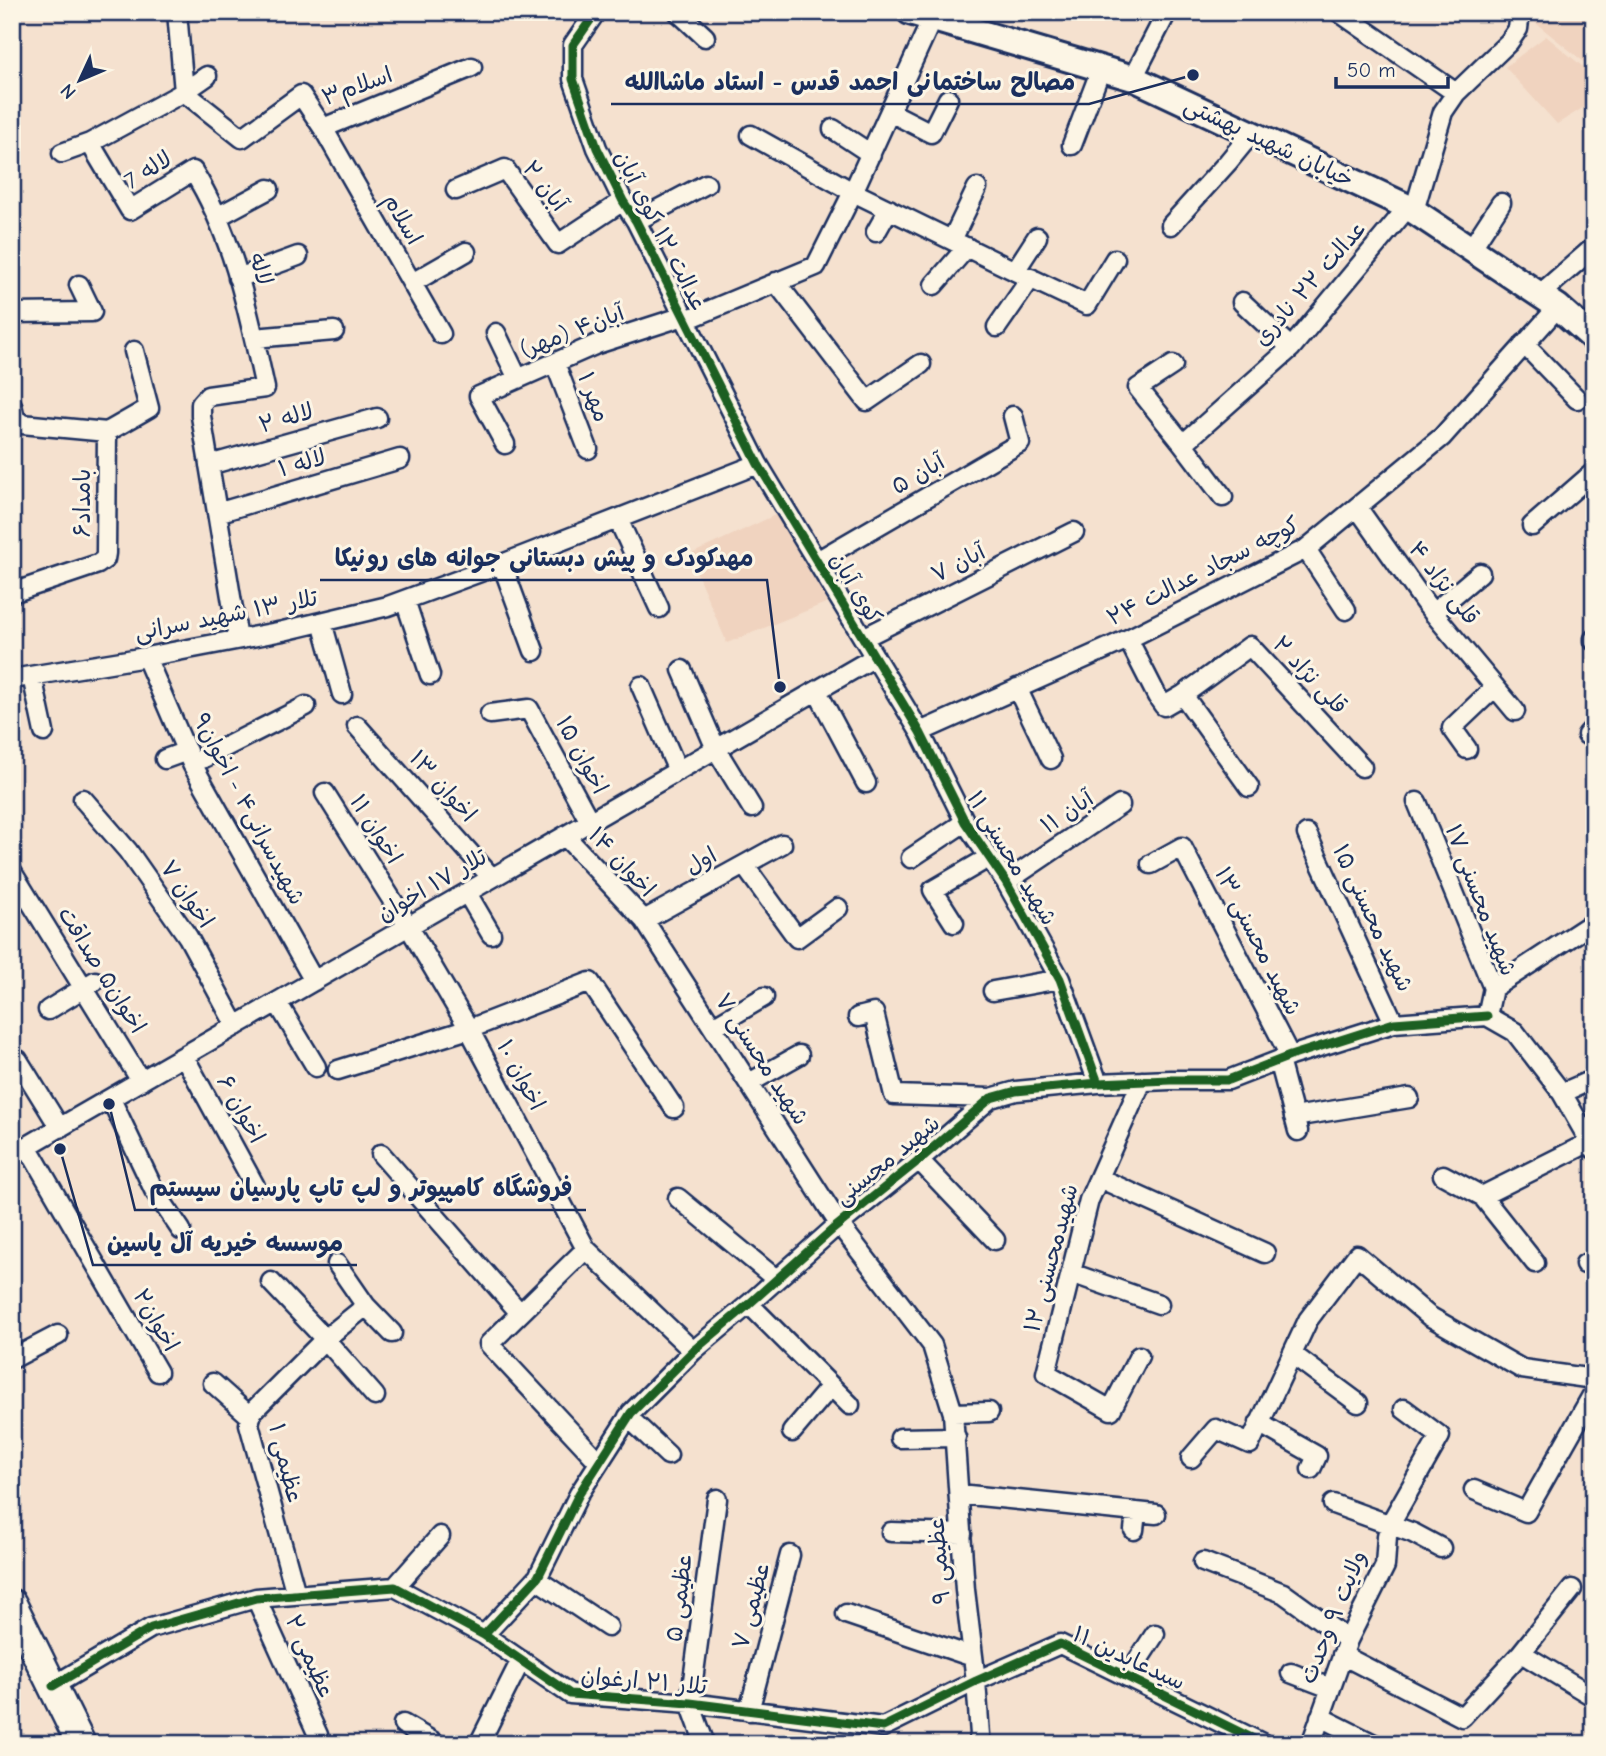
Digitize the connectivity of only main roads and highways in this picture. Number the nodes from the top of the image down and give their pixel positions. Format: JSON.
{"nodes":[{"id":1,"x":924,"y":15,"type":"edge"},
{"id":2,"x":1592,"y":335,"type":"edge"},
{"id":3,"x":13,"y":1609,"type":"edge"},
{"id":4,"x":81,"y":1744,"type":"edge"}],
"edges":[{"from":1,"to":2,"type":"main road","name":"خیابان شهید بهشتی"},
{"from":3,"to":4,"type":"main road"}]}
